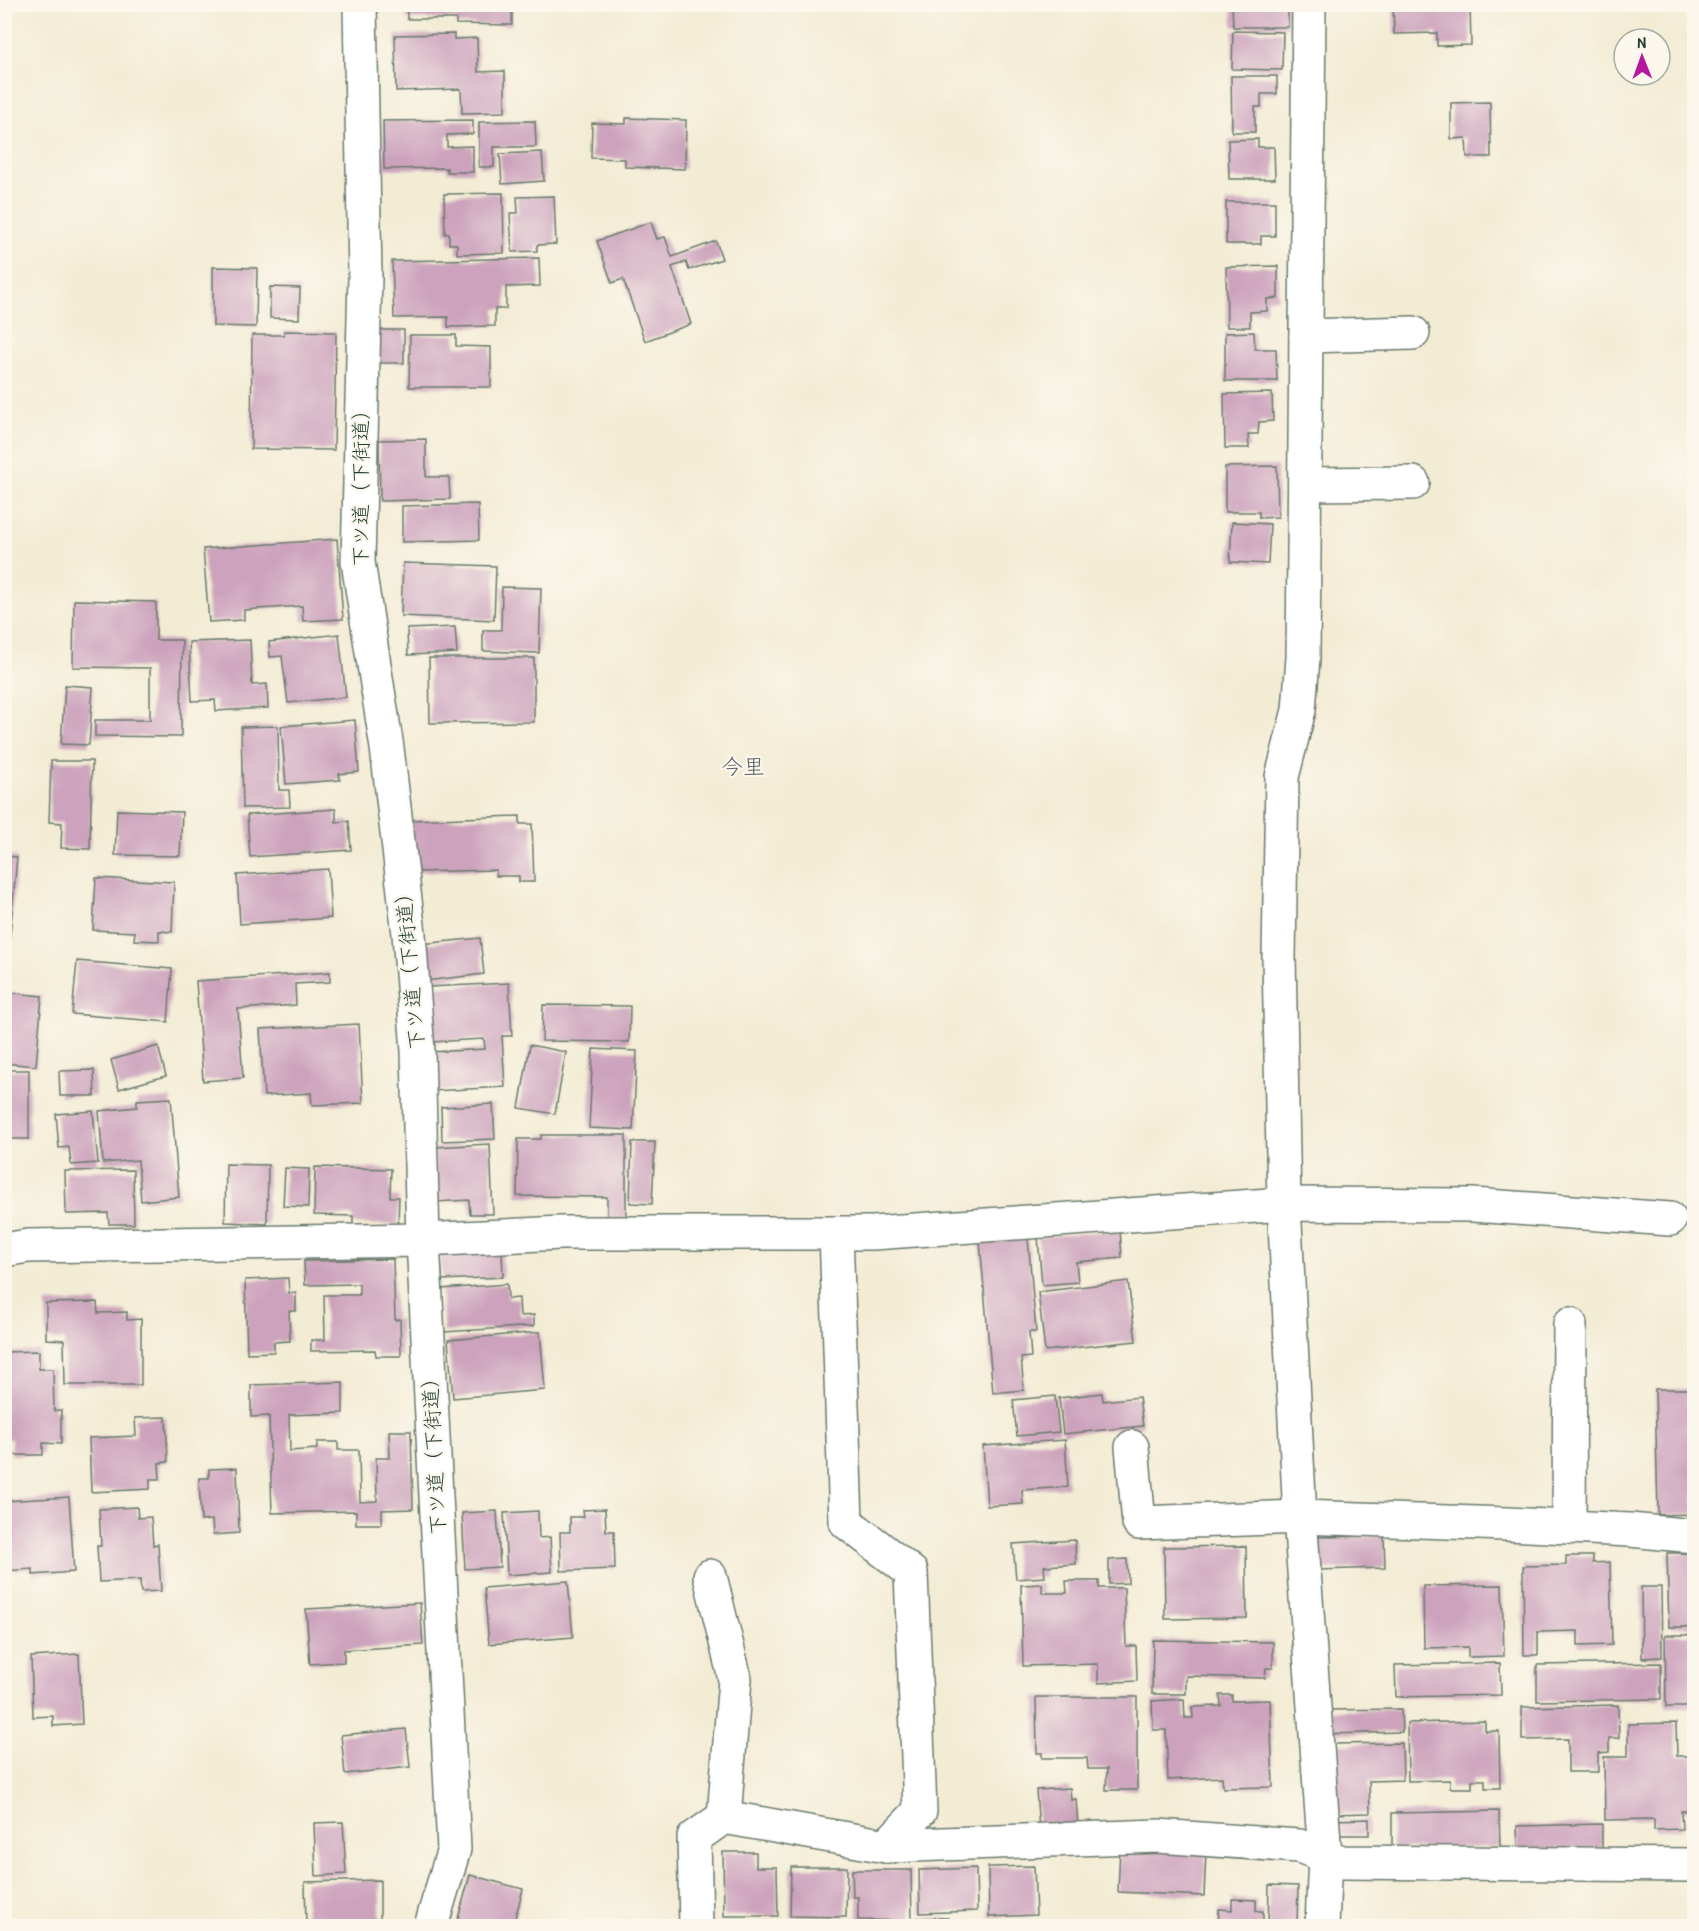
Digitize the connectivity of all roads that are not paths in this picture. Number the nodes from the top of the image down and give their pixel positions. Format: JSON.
{"nodes":[{"id":1,"x":360,"y":4,"type":"edge"},
{"id":2,"x":1309,"y":4,"type":"edge"},
{"id":3,"x":1413,"y":333,"type":"dead end"},
{"id":4,"x":1306,"y":336,"type":"junction"},
{"id":5,"x":1413,"y":483,"type":"dead end"},
{"id":6,"x":1305,"y":484,"type":"junction"},
{"id":7,"x":1284,"y":1204,"type":"junction"},
{"id":8,"x":1670,"y":1219,"type":"dead end"},
{"id":9,"x":836,"y":1233,"type":"junction"},
{"id":10,"x":423,"y":1240,"type":"junction"},
{"id":11,"x":4,"y":1250,"type":"edge"},
{"id":12,"x":1570,"y":1324,"type":"dead end"},
{"id":13,"x":1132,"y":1447,"type":"dead end"},
{"id":14,"x":1300,"y":1517,"type":"junction"},
{"id":15,"x":1569,"y":1527,"type":"junction"},
{"id":16,"x":1695,"y":1536,"type":"edge"},
{"id":17,"x":710,"y":1576,"type":"dead end"},
{"id":18,"x":724,"y":1817,"type":"junction"},
{"id":19,"x":886,"y":1846,"type":"junction"},
{"id":20,"x":1325,"y":1855,"type":"junction"},
{"id":21,"x":1695,"y":1865,"type":"edge"},
{"id":22,"x":431,"y":1926,"type":"edge"},
{"id":23,"x":696,"y":1926,"type":"edge"},
{"id":24,"x":1322,"y":1926,"type":"edge"}],
"edges":[{"from":1,"to":10,"type":"street","name":"下ツ道（下街道）"},
{"from":2,"to":4,"type":"street"},
{"from":3,"to":4,"type":"street"},
{"from":4,"to":6,"type":"street"},
{"from":5,"to":6,"type":"street"},
{"from":6,"to":7,"type":"street"},
{"from":7,"to":8,"type":"street"},
{"from":7,"to":9,"type":"street"},
{"from":7,"to":14,"type":"street"},
{"from":9,"to":10,"type":"street"},
{"from":9,"to":19,"type":"street"},
{"from":10,"to":11,"type":"street"},
{"from":10,"to":22,"type":"street","name":"下ツ道（下街道）"},
{"from":12,"to":15,"type":"street"},
{"from":13,"to":14,"type":"street"},
{"from":14,"to":15,"type":"street"},
{"from":14,"to":20,"type":"street"},
{"from":15,"to":16,"type":"street"},
{"from":17,"to":18,"type":"street"},
{"from":18,"to":19,"type":"street"},
{"from":18,"to":23,"type":"street"},
{"from":19,"to":20,"type":"street"},
{"from":20,"to":21,"type":"street"},
{"from":20,"to":24,"type":"street"}]}
